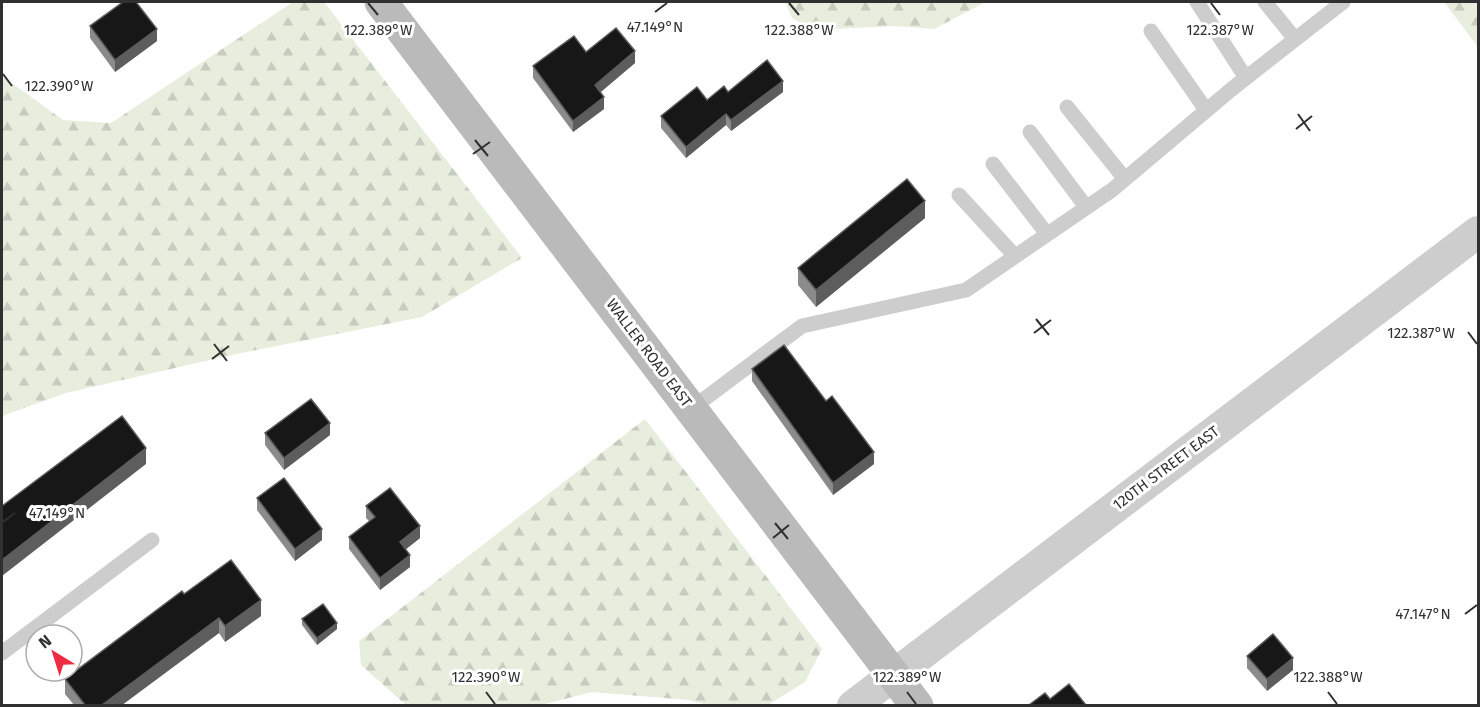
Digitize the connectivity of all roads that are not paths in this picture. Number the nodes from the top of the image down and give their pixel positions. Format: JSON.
{"nodes":[{"id":1,"x":381,"y":2,"type":"edge"},
{"id":2,"x":1197,"y":2,"type":"edge"},
{"id":3,"x":1265,"y":2,"type":"edge"},
{"id":4,"x":1340,"y":2,"type":"edge"},
{"id":5,"x":1151,"y":32,"type":"dead end"},
{"id":6,"x":1295,"y":39,"type":"junction"},
{"id":7,"x":1246,"y":78,"type":"junction"},
{"id":8,"x":1067,"y":107,"type":"dead end"},
{"id":9,"x":1206,"y":110,"type":"junction"},
{"id":10,"x":1030,"y":132,"type":"dead end"},
{"id":11,"x":993,"y":164,"type":"dead end"},
{"id":12,"x":1125,"y":179,"type":"junction"},
{"id":13,"x":959,"y":195,"type":"dead end"},
{"id":14,"x":1086,"y":207,"type":"junction"},
{"id":15,"x":1479,"y":232,"type":"edge"},
{"id":16,"x":1047,"y":234,"type":"junction"},
{"id":17,"x":1015,"y":256,"type":"junction"},
{"id":18,"x":691,"y":409,"type":"junction"},
{"id":19,"x":152,"y":540,"type":"dead end"},
{"id":20,"x":2,"y":653,"type":"edge"},
{"id":21,"x":893,"y":675,"type":"junction"},
{"id":22,"x":853,"y":705,"type":"edge"},
{"id":23,"x":917,"y":705,"type":"edge"}],
"edges":[{"from":1,"to":18,"type":"street","name":"WALLER ROAD EAST"},
{"from":2,"to":7,"type":"lane"},
{"from":3,"to":6,"type":"lane"},
{"from":4,"to":6,"type":"lane"},
{"from":5,"to":9,"type":"lane"},
{"from":6,"to":7,"type":"lane"},
{"from":7,"to":9,"type":"lane"},
{"from":8,"to":12,"type":"lane"},
{"from":9,"to":12,"type":"lane"},
{"from":10,"to":14,"type":"lane"},
{"from":11,"to":16,"type":"lane"},
{"from":12,"to":14,"type":"lane"},
{"from":13,"to":17,"type":"lane"},
{"from":14,"to":16,"type":"lane"},
{"from":15,"to":21,"type":"street","name":"120TH STREET EAST"},
{"from":16,"to":17,"type":"lane"},
{"from":17,"to":18,"type":"lane"},
{"from":18,"to":21,"type":"street","name":"WALLER ROAD EAST"},
{"from":19,"to":20,"type":"lane"},
{"from":21,"to":22,"type":"street","name":"120TH STREET EAST"},
{"from":21,"to":23,"type":"street","name":"WALLER ROAD EAST"}]}
